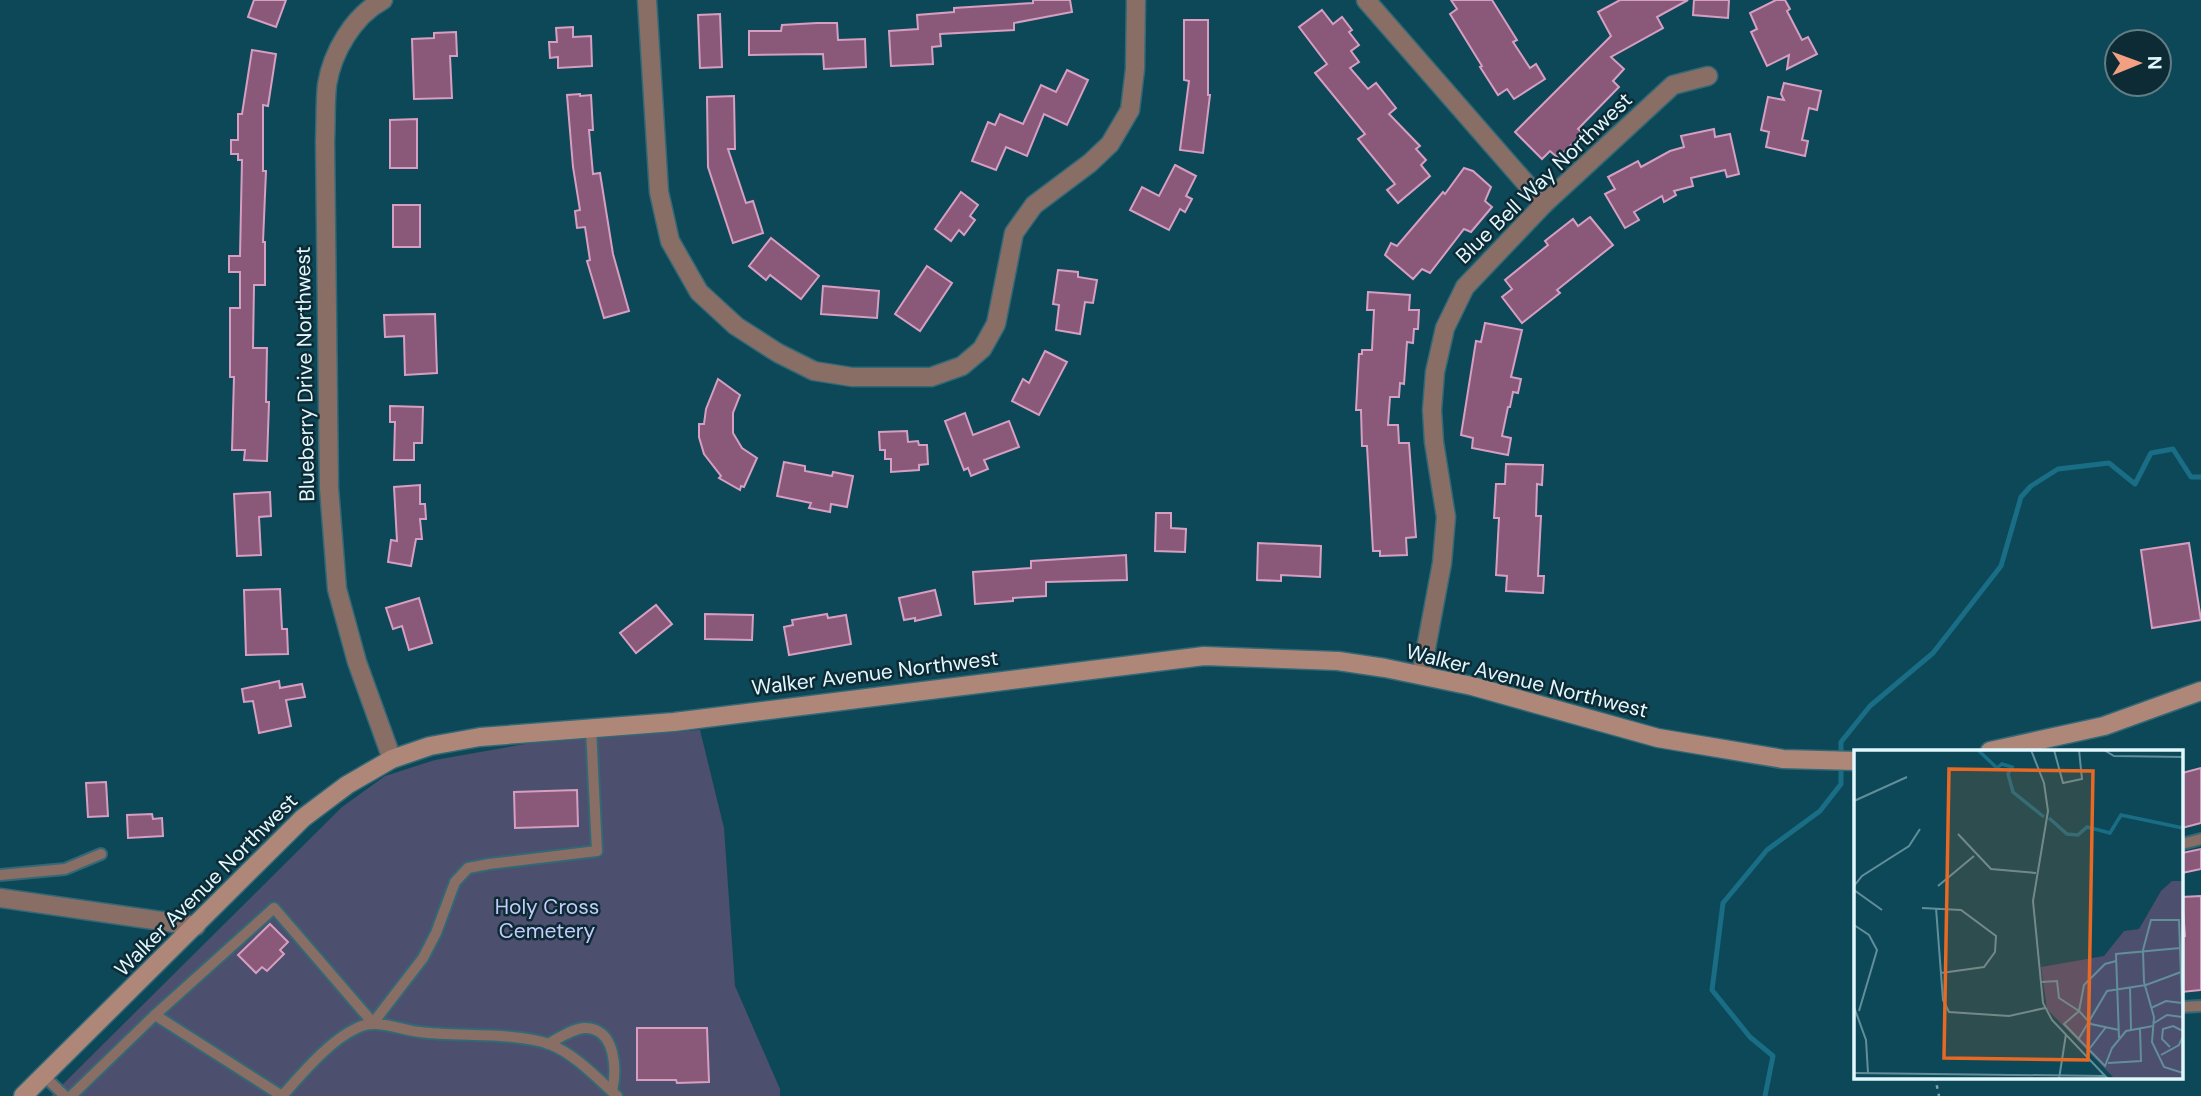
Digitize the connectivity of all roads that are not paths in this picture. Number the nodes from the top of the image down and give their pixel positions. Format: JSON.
{"nodes":[{"id":1,"x":383,"y":0,"type":"edge"},
{"id":2,"x":647,"y":0,"type":"edge"},
{"id":3,"x":1136,"y":0,"type":"edge"},
{"id":4,"x":1366,"y":0,"type":"edge"},
{"id":5,"x":1708,"y":76,"type":"dead end"},
{"id":6,"x":1544,"y":204,"type":"junction"},
{"id":7,"x":1421,"y":676,"type":"junction"},
{"id":8,"x":2201,"y":691,"type":"edge"},
{"id":9,"x":591,"y":728,"type":"junction"},
{"id":10,"x":1995,"y":750,"type":"edge"},
{"id":11,"x":392,"y":759,"type":"junction"},
{"id":12,"x":1854,"y":761,"type":"edge"},
{"id":13,"x":2201,"y":839,"type":"edge"},
{"id":14,"x":2184,"y":843,"type":"edge"},
{"id":15,"x":101,"y":854,"type":"dead end"},
{"id":16,"x":0,"y":875,"type":"edge"},
{"id":17,"x":0,"y":898,"type":"edge"},
{"id":18,"x":196,"y":926,"type":"junction"},
{"id":19,"x":155,"y":1014,"type":"junction"},
{"id":20,"x":373,"y":1023,"type":"junction"},
{"id":21,"x":548,"y":1044,"type":"junction"},
{"id":22,"x":44,"y":1076,"type":"junction"},
{"id":23,"x":615,"y":1094,"type":"edge"},
{"id":24,"x":23,"y":1096,"type":"edge"},
{"id":25,"x":65,"y":1096,"type":"edge"},
{"id":26,"x":71,"y":1096,"type":"edge"}],
"edges":[{"from":1,"to":11,"type":"street","name":"Blueberry Drive Northwest"},
{"from":2,"to":3,"type":"street"},
{"from":4,"to":6,"type":"street"},
{"from":5,"to":6,"type":"street","name":"Blue Bell Way Northwest"},
{"from":6,"to":7,"type":"street","name":"Blue Bell Way Northwest"},
{"from":7,"to":9,"type":"main road","name":"Walker Avenue Northwest"},
{"from":7,"to":12,"type":"main road","name":"Walker Avenue Northwest"},
{"from":8,"to":10,"type":"main road"},
{"from":9,"to":11,"type":"main road","name":"Walker Avenue Northwest"},
{"from":9,"to":20,"type":"lane"},
{"from":11,"to":18,"type":"main road","name":"Walker Avenue Northwest"},
{"from":13,"to":14,"type":"lane"},
{"from":15,"to":16,"type":"lane"},
{"from":17,"to":18,"type":"street"},
{"from":18,"to":22,"type":"main road","name":"Walker Avenue Northwest"},
{"from":19,"to":20,"type":"lane"},
{"from":19,"to":20,"type":"lane"},
{"from":19,"to":26,"type":"lane"},
{"from":20,"to":21,"type":"lane"},
{"from":21,"to":23,"type":"lane"},
{"from":21,"to":23,"type":"lane"},
{"from":22,"to":24,"type":"main road","name":"Walker Avenue Northwest"},
{"from":22,"to":25,"type":"lane"}]}
